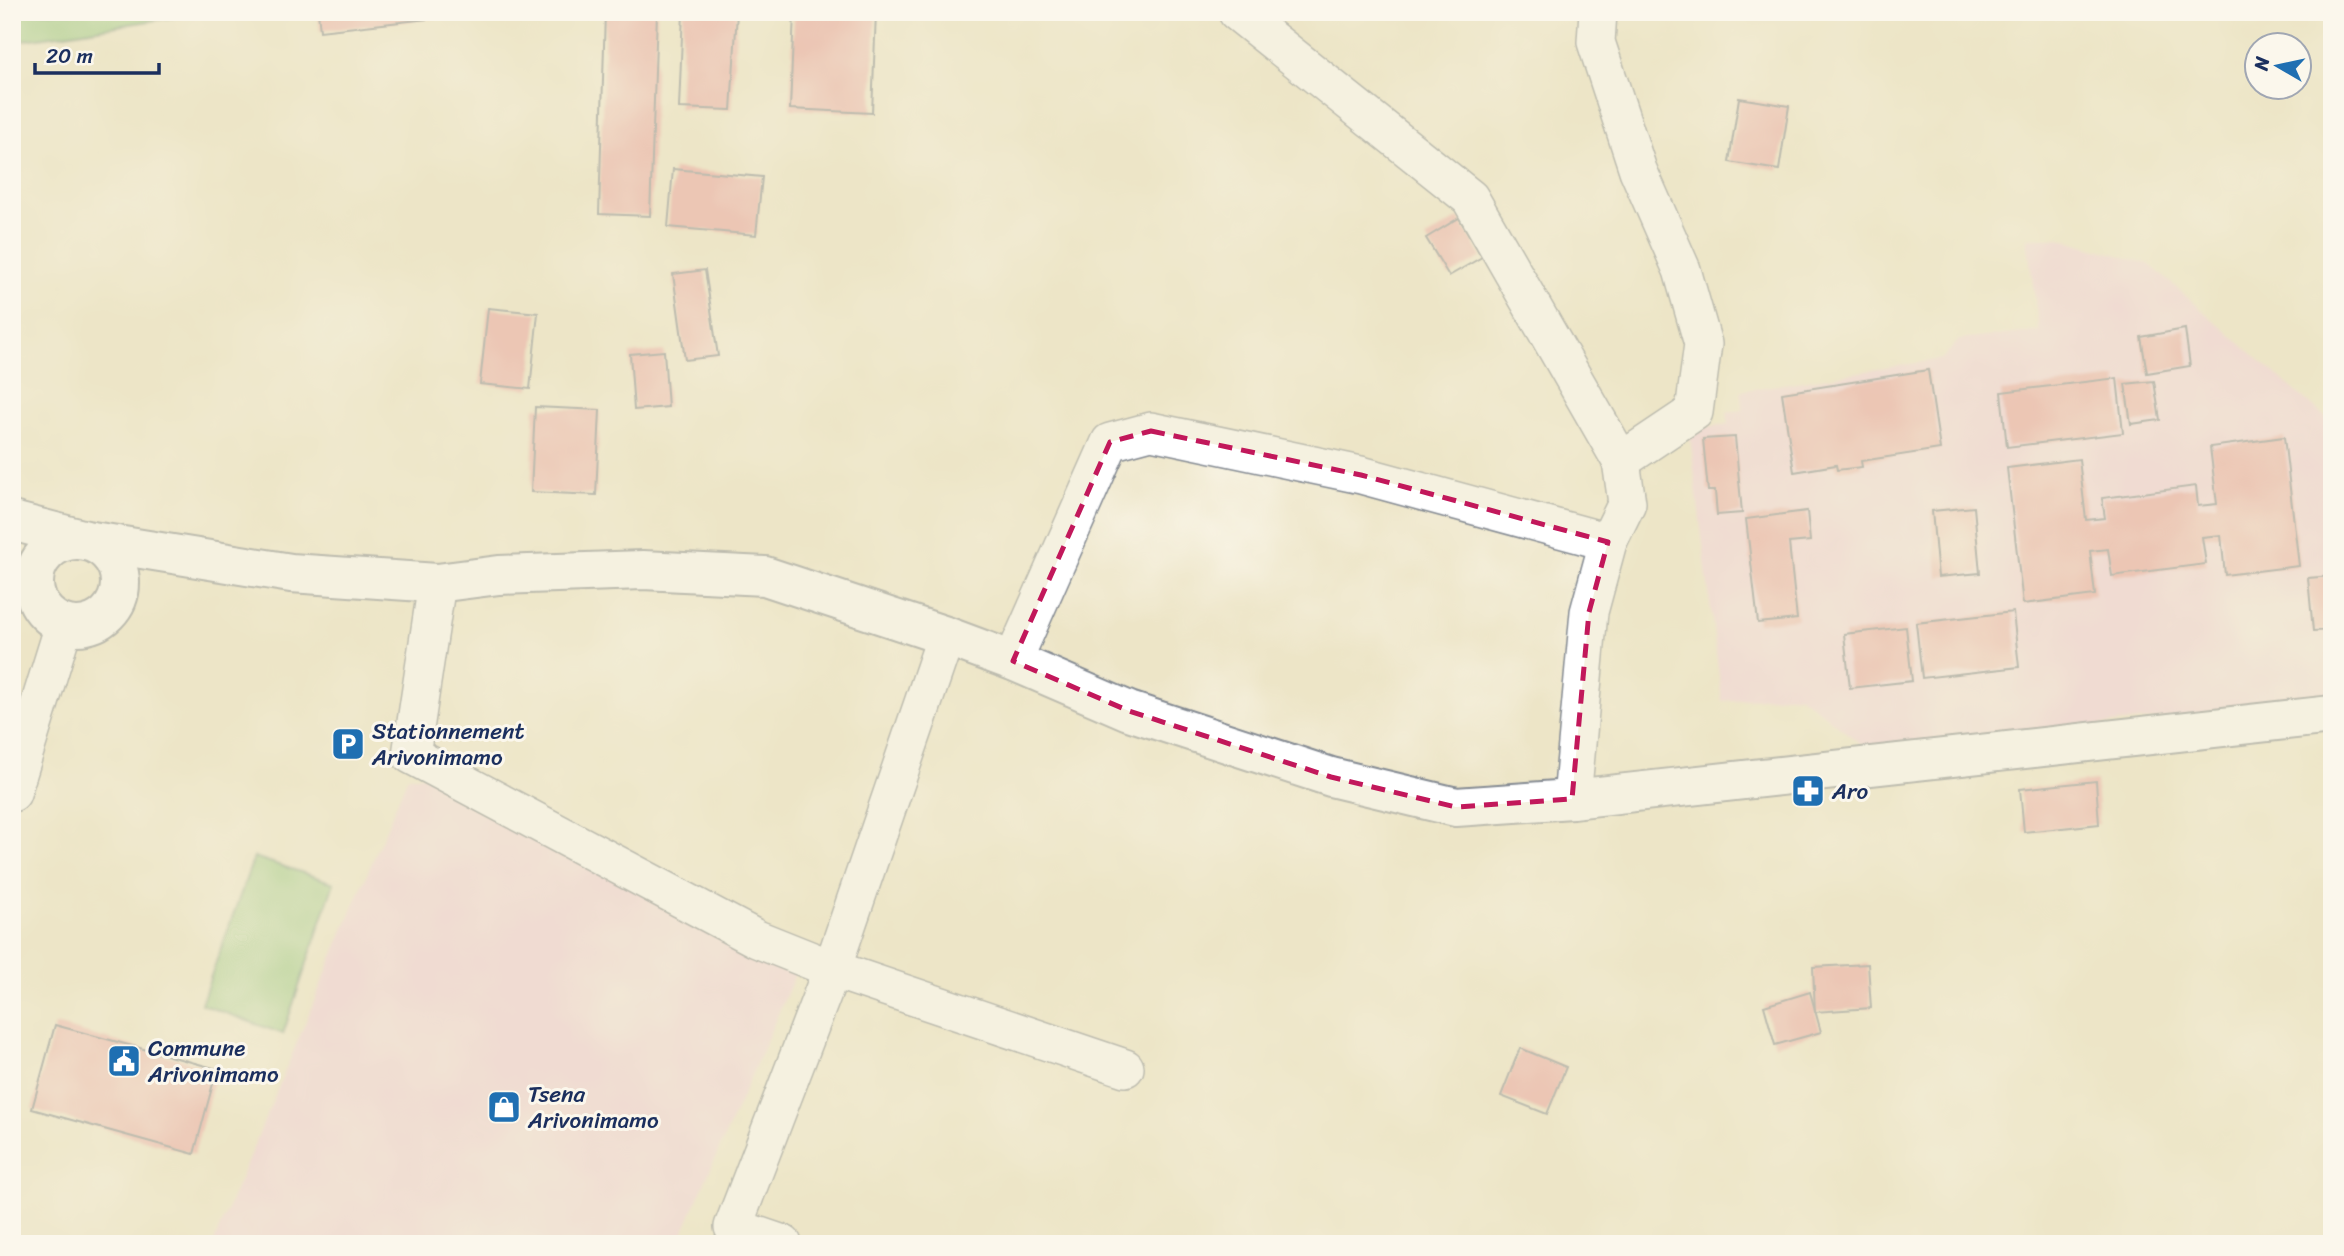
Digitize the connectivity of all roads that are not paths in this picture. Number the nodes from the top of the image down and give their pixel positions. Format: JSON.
{"nodes":[{"id":1,"x":1237,"y":12,"type":"edge"},
{"id":2,"x":1598,"y":12,"type":"edge"},
{"id":3,"x":1621,"y":461,"type":"junction"},
{"id":4,"x":12,"y":521,"type":"edge"},
{"id":5,"x":86,"y":540,"type":"junction"},
{"id":6,"x":1608,"y":542,"type":"junction"},
{"id":7,"x":437,"y":583,"type":"junction"},
{"id":8,"x":64,"y":625,"type":"junction"},
{"id":9,"x":946,"y":636,"type":"junction"},
{"id":10,"x":1013,"y":661,"type":"junction"},
{"id":11,"x":2332,"y":715,"type":"edge"},
{"id":12,"x":12,"y":793,"type":"edge"},
{"id":13,"x":1572,"y":799,"type":"junction"},
{"id":14,"x":832,"y":969,"type":"junction"},
{"id":15,"x":1125,"y":1068,"type":"dead end"},
{"id":16,"x":783,"y":1244,"type":"edge"}],
"edges":[{"from":1,"to":3,"type":"street"},
{"from":2,"to":3,"type":"street"},
{"from":3,"to":6,"type":"street"},
{"from":4,"to":5,"type":"street"},
{"from":5,"to":7,"type":"street"},
{"from":5,"to":8,"type":"street"},
{"from":5,"to":8,"type":"street"},
{"from":6,"to":10,"type":"street"},
{"from":6,"to":13,"type":"street"},
{"from":7,"to":9,"type":"street"},
{"from":7,"to":14,"type":"street"},
{"from":8,"to":12,"type":"street"},
{"from":9,"to":10,"type":"street"},
{"from":9,"to":14,"type":"street"},
{"from":10,"to":13,"type":"street"},
{"from":11,"to":13,"type":"street"},
{"from":14,"to":15,"type":"street"},
{"from":14,"to":16,"type":"street"}]}
